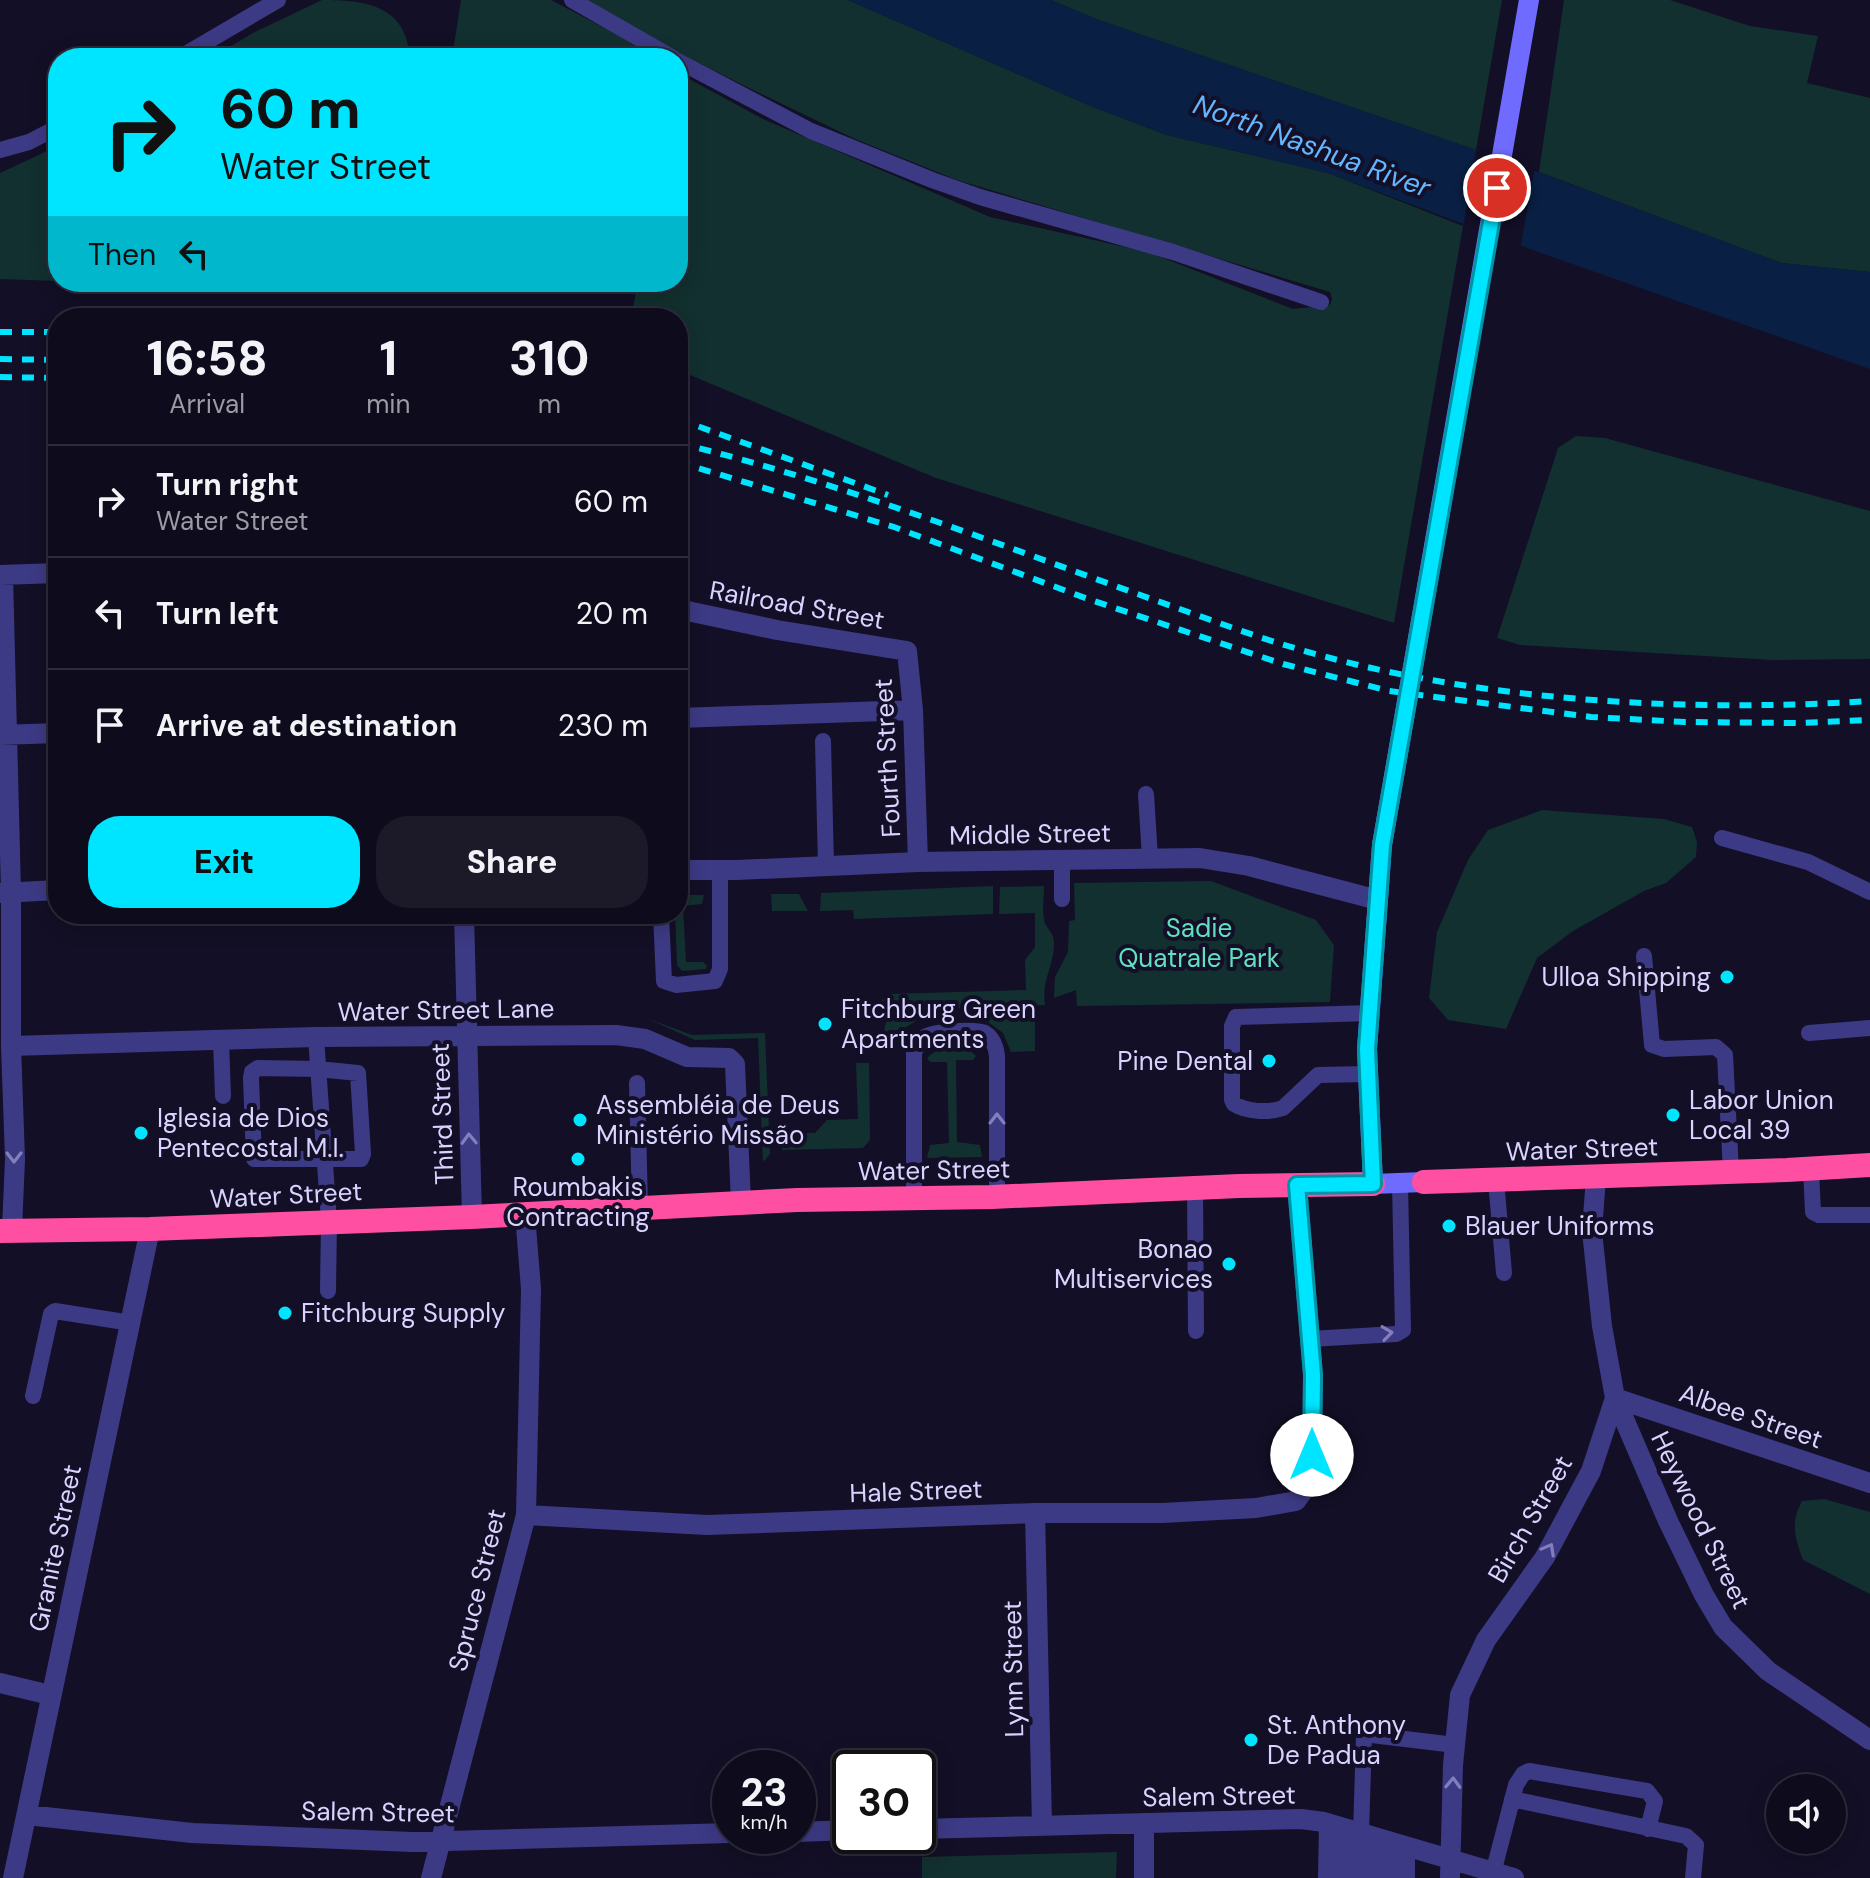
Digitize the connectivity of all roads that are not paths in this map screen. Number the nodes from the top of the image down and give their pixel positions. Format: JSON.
{"nodes":[{"id":1,"x":278,"y":0,"type":"edge"},
{"id":2,"x":572,"y":0,"type":"edge"},
{"id":3,"x":1529,"y":0,"type":"edge"},
{"id":4,"x":196,"y":48,"type":"edge"},
{"id":5,"x":657,"y":48,"type":"edge"},
{"id":6,"x":688,"y":65,"type":"edge"},
{"id":7,"x":48,"y":132,"type":"edge"},
{"id":8,"x":0,"y":150,"type":"edge"},
{"id":9,"x":1321,"y":302,"type":"dead end"},
{"id":10,"x":48,"y":573,"type":"edge"},
{"id":11,"x":2,"y":575,"type":"edge"},
{"id":12,"x":688,"y":611,"type":"edge"},
{"id":13,"x":907,"y":651,"type":"joint"},
{"id":14,"x":913,"y":710,"type":"junction"},
{"id":15,"x":688,"y":718,"type":"edge"},
{"id":16,"x":48,"y":733,"type":"edge"},
{"id":17,"x":4,"y":735,"type":"edge"},
{"id":18,"x":823,"y":741,"type":"dead end"},
{"id":19,"x":1146,"y":794,"type":"dead end"},
{"id":20,"x":1722,"y":838,"type":"dead end"},
{"id":21,"x":1150,"y":858,"type":"junction"},
{"id":22,"x":1062,"y":861,"type":"junction"},
{"id":23,"x":918,"y":862,"type":"junction"},
{"id":24,"x":826,"y":866,"type":"junction"},
{"id":25,"x":688,"y":870,"type":"edge"},
{"id":26,"x":720,"y":870,"type":"junction"},
{"id":27,"x":48,"y":890,"type":"edge"},
{"id":28,"x":6,"y":892,"type":"edge"},
{"id":29,"x":1870,"y":892,"type":"edge"},
{"id":30,"x":1062,"y":899,"type":"dead end"},
{"id":31,"x":1378,"y":900,"type":"junction"},
{"id":32,"x":464,"y":924,"type":"edge"},
{"id":33,"x":661,"y":924,"type":"edge"},
{"id":34,"x":1644,"y":956,"type":"dead end"},
{"id":35,"x":1370,"y":1013,"type":"junction"},
{"id":36,"x":1870,"y":1028,"type":"edge"},
{"id":37,"x":1809,"y":1033,"type":"dead end"},
{"id":38,"x":465,"y":1036,"type":"junction"},
{"id":39,"x":316,"y":1037,"type":"junction"},
{"id":40,"x":221,"y":1040,"type":"junction"},
{"id":41,"x":11,"y":1046,"type":"junction"},
{"id":42,"x":318,"y":1069,"type":"junction"},
{"id":43,"x":1368,"y":1074,"type":"junction"},
{"id":44,"x":637,"y":1083,"type":"dead end"},
{"id":45,"x":6,"y":1093,"type":"edge"},
{"id":46,"x":223,"y":1096,"type":"dead end"},
{"id":47,"x":325,"y":1160,"type":"junction"},
{"id":48,"x":1870,"y":1165,"type":"edge"},
{"id":49,"x":1811,"y":1169,"type":"junction"},
{"id":50,"x":1731,"y":1172,"type":"junction"},
{"id":51,"x":1596,"y":1177,"type":"junction"},
{"id":52,"x":1496,"y":1180,"type":"junction"},
{"id":53,"x":1412,"y":1183,"type":"junction"},
{"id":54,"x":1373,"y":1184,"type":"junction"},
{"id":55,"x":1297,"y":1185,"type":"junction"},
{"id":56,"x":1195,"y":1188,"type":"junction"},
{"id":57,"x":997,"y":1197,"type":"junction"},
{"id":58,"x":914,"y":1199,"type":"junction"},
{"id":59,"x":741,"y":1203,"type":"junction"},
{"id":60,"x":640,"y":1208,"type":"junction"},
{"id":61,"x":525,"y":1214,"type":"junction"},
{"id":62,"x":1870,"y":1215,"type":"edge"},
{"id":63,"x":472,"y":1217,"type":"junction"},
{"id":64,"x":329,"y":1221,"type":"junction"},
{"id":65,"x":150,"y":1229,"type":"junction"},
{"id":66,"x":6,"y":1230,"type":"edge"},
{"id":67,"x":1504,"y":1273,"type":"dead end"},
{"id":68,"x":328,"y":1291,"type":"dead end"},
{"id":69,"x":131,"y":1323,"type":"junction"},
{"id":70,"x":1196,"y":1331,"type":"dead end"},
{"id":71,"x":1310,"y":1339,"type":"junction"},
{"id":72,"x":33,"y":1396,"type":"dead end"},
{"id":73,"x":1615,"y":1398,"type":"junction"},
{"id":74,"x":1870,"y":1483,"type":"edge"},
{"id":75,"x":1035,"y":1513,"type":"junction"},
{"id":76,"x":526,"y":1515,"type":"junction"},
{"id":77,"x":0,"y":1683,"type":"edge"},
{"id":78,"x":50,"y":1695,"type":"junction"},
{"id":79,"x":1870,"y":1740,"type":"edge"},
{"id":80,"x":1455,"y":1745,"type":"junction"},
{"id":81,"x":1512,"y":1799,"type":"junction"},
{"id":82,"x":27,"y":1815,"type":"junction"},
{"id":83,"x":1144,"y":1823,"type":"junction"},
{"id":84,"x":1042,"y":1825,"type":"junction"},
{"id":85,"x":936,"y":1828,"type":"edge"},
{"id":86,"x":1648,"y":1829,"type":"junction"},
{"id":87,"x":712,"y":1833,"type":"edge"},
{"id":88,"x":1365,"y":1835,"type":"junction"},
{"id":89,"x":440,"y":1841,"type":"junction"},
{"id":90,"x":1450,"y":1869,"type":"edge"},
{"id":91,"x":1504,"y":1875,"type":"edge"},
{"id":92,"x":13,"y":1878,"type":"edge"},
{"id":93,"x":431,"y":1878,"type":"edge"},
{"id":94,"x":1144,"y":1878,"type":"edge"},
{"id":95,"x":1326,"y":1878,"type":"edge"},
{"id":96,"x":1340,"y":1878,"type":"edge"},
{"id":97,"x":1354,"y":1878,"type":"edge"},
{"id":98,"x":1366,"y":1878,"type":"edge"},
{"id":99,"x":1379,"y":1878,"type":"edge"},
{"id":100,"x":1392,"y":1878,"type":"edge"},
{"id":101,"x":1407,"y":1878,"type":"edge"},
{"id":102,"x":1693,"y":1878,"type":"edge"}],
"edges":[{"from":1,"to":4,"type":"lane"},
{"from":2,"to":5,"type":"lane"},
{"from":3,"to":31,"type":"street","bridge":true},
{"from":6,"to":9,"type":"lane"},
{"from":7,"to":8,"type":"lane"},
{"from":10,"to":11,"type":"street"},
{"from":11,"to":17,"type":"street"},
{"from":12,"to":13,"type":"street","name":"Railroad Street"},
{"from":13,"to":14,"type":"street","name":"Fourth Street"},
{"from":14,"to":15,"type":"street"},
{"from":14,"to":23,"type":"street","name":"Fourth Street"},
{"from":16,"to":17,"type":"street"},
{"from":17,"to":28,"type":"street"},
{"from":18,"to":24,"type":"lane"},
{"from":19,"to":21,"type":"lane"},
{"from":20,"to":29,"type":"lane"},
{"from":21,"to":22,"type":"street","name":"Middle Street"},
{"from":21,"to":31,"type":"street","name":"Middle Street"},
{"from":22,"to":23,"type":"street","name":"Middle Street"},
{"from":22,"to":30,"type":"lane"},
{"from":23,"to":24,"type":"street","name":"Middle Street"},
{"from":24,"to":26,"type":"street","name":"Middle Street"},
{"from":25,"to":26,"type":"street","name":"Middle Street"},
{"from":26,"to":33,"type":"lane"},
{"from":27,"to":28,"type":"street"},
{"from":28,"to":41,"type":"street"},
{"from":31,"to":35,"type":"street"},
{"from":32,"to":38,"type":"street","name":"Third Street"},
{"from":34,"to":50,"type":"lane"},
{"from":35,"to":43,"type":"street"},
{"from":35,"to":43,"type":"lane"},
{"from":36,"to":37,"type":"lane"},
{"from":38,"to":39,"type":"street","name":"Water Street Lane"},
{"from":38,"to":59,"type":"street","name":"Water Street Lane"},
{"from":63,"to":38,"type":"street","name":"Third Street","one_way":true},
{"from":39,"to":40,"type":"street","name":"Water Street Lane"},
{"from":39,"to":42,"type":"lane"},
{"from":40,"to":41,"type":"street","name":"Water Street Lane"},
{"from":40,"to":46,"type":"lane"},
{"from":41,"to":45,"type":"street"},
{"from":42,"to":47,"type":"lane"},
{"from":42,"to":47,"type":"lane"},
{"from":42,"to":47,"type":"lane"},
{"from":43,"to":54,"type":"street"},
{"from":44,"to":60,"type":"lane"},
{"from":45,"to":66,"type":"street","one_way":true},
{"from":47,"to":64,"type":"lane"},
{"from":48,"to":49,"type":"highway","name":"Water Street"},
{"from":49,"to":50,"type":"highway","name":"Water Street"},
{"from":49,"to":62,"type":"lane"},
{"from":50,"to":51,"type":"highway","name":"Water Street"},
{"from":51,"to":52,"type":"highway","name":"Water Street"},
{"from":51,"to":73,"type":"street","name":"Birch Street"},
{"from":52,"to":53,"type":"highway","name":"Water Street"},
{"from":52,"to":67,"type":"lane"},
{"from":53,"to":54,"type":"street","name":"Water Street"},
{"from":71,"to":53,"type":"lane","one_way":true},
{"from":54,"to":55,"type":"highway","name":"Water Street"},
{"from":55,"to":56,"type":"highway","name":"Water Street"},
{"from":55,"to":71,"type":"street"},
{"from":56,"to":57,"type":"highway","name":"Water Street"},
{"from":56,"to":70,"type":"lane"},
{"from":57,"to":58,"type":"highway","name":"Water Street"},
{"from":57,"to":58,"type":"lane","one_way":true},
{"from":58,"to":59,"type":"highway","name":"Water Street"},
{"from":59,"to":60,"type":"highway","name":"Water Street"},
{"from":60,"to":61,"type":"highway","name":"Water Street"},
{"from":61,"to":63,"type":"highway","name":"Water Street"},
{"from":61,"to":76,"type":"street","name":"Spruce Street"},
{"from":63,"to":64,"type":"highway","name":"Water Street"},
{"from":64,"to":65,"type":"highway","name":"Water Street"},
{"from":64,"to":68,"type":"lane"},
{"from":65,"to":66,"type":"highway","name":"Water Street"},
{"from":65,"to":69,"type":"street","name":"Granite Street"},
{"from":69,"to":72,"type":"lane"},
{"from":69,"to":78,"type":"street","name":"Granite Street"},
{"from":71,"to":75,"type":"street","name":"Hale Street"},
{"from":73,"to":74,"type":"street","name":"Albee Street"},
{"from":73,"to":79,"type":"street","name":"Heywood Street"},
{"from":80,"to":73,"type":"street","name":"Birch Street","one_way":true},
{"from":75,"to":76,"type":"street","name":"Hale Street"},
{"from":75,"to":84,"type":"street","name":"Lynn Street"},
{"from":76,"to":89,"type":"street","name":"Spruce Street"},
{"from":77,"to":78,"type":"street"},
{"from":78,"to":82,"type":"street","name":"Granite Street"},
{"from":80,"to":88,"type":"lane"},
{"from":90,"to":80,"type":"street","name":"Birch Street","one_way":true},
{"from":81,"to":86,"type":"lane"},
{"from":81,"to":86,"type":"lane"},
{"from":81,"to":91,"type":"lane"},
{"from":82,"to":89,"type":"street","name":"Salem Street"},
{"from":82,"to":92,"type":"street","name":"Granite Street"},
{"from":83,"to":84,"type":"street","name":"Salem Street"},
{"from":83,"to":88,"type":"street","name":"Salem Street"},
{"from":83,"to":94,"type":"street"},
{"from":84,"to":85,"type":"street","name":"Salem Street"},
{"from":86,"to":102,"type":"lane"},
{"from":87,"to":89,"type":"street","name":"Salem Street"},
{"from":88,"to":90,"type":"street","name":"Salem Street"},
{"from":88,"to":95,"type":"lane"},
{"from":88,"to":96,"type":"lane"},
{"from":88,"to":97,"type":"lane"},
{"from":88,"to":98,"type":"lane"},
{"from":88,"to":99,"type":"lane"},
{"from":88,"to":100,"type":"lane"},
{"from":88,"to":101,"type":"lane"},
{"from":89,"to":93,"type":"street","name":"Spruce Street"},
{"from":90,"to":91,"type":"street","name":"Salem Street"}]}
